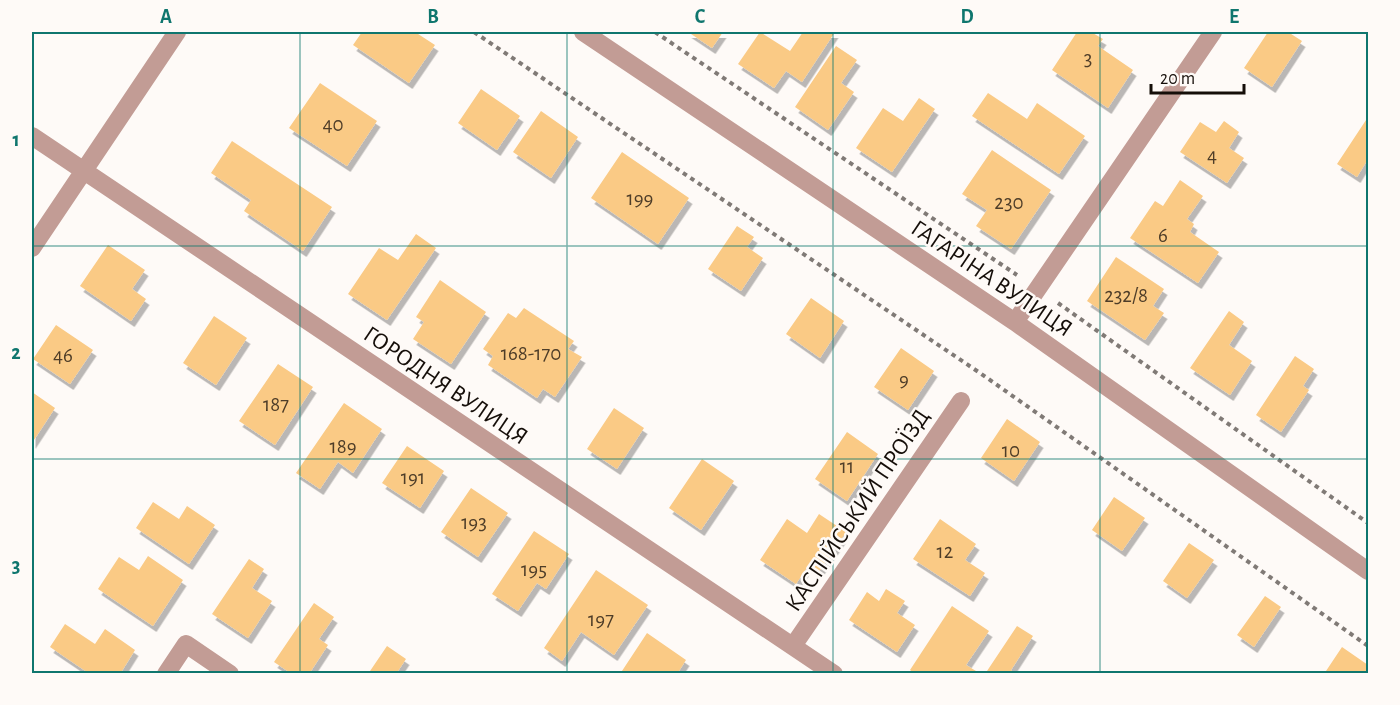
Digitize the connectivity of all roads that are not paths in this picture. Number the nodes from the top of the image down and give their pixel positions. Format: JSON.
{"nodes":[{"id":1,"x":177,"y":32,"type":"edge"},
{"id":2,"x":583,"y":32,"type":"edge"},
{"id":3,"x":1213,"y":32,"type":"edge"},
{"id":4,"x":32,"y":136,"type":"edge"},
{"id":5,"x":83,"y":171,"type":"junction"},
{"id":6,"x":32,"y":248,"type":"edge"},
{"id":7,"x":1015,"y":322,"type":"junction"},
{"id":8,"x":961,"y":401,"type":"dead end"},
{"id":9,"x":1368,"y":572,"type":"edge"},
{"id":10,"x":793,"y":646,"type":"junction"},
{"id":11,"x":166,"y":674,"type":"edge"},
{"id":12,"x":230,"y":674,"type":"edge"},
{"id":13,"x":834,"y":674,"type":"edge"}],
"edges":[{"from":1,"to":5,"type":"street"},
{"from":2,"to":7,"type":"street","name":"ГАГАРІНА ВУЛИЦЯ"},
{"from":3,"to":7,"type":"street"},
{"from":4,"to":5,"type":"street","name":"ГОРОДНЯ ВУЛИЦЯ"},
{"from":5,"to":6,"type":"street"},
{"from":5,"to":10,"type":"street","name":"ГОРОДНЯ ВУЛИЦЯ"},
{"from":7,"to":9,"type":"street","name":"ГАГАРІНА ВУЛИЦЯ"},
{"from":8,"to":10,"type":"street","name":"КАСПІЙСЬКИЙ ПРОЇЗД"},
{"from":10,"to":13,"type":"street","name":"ГОРОДНЯ ВУЛИЦЯ"},
{"from":11,"to":12,"type":"street"}]}
